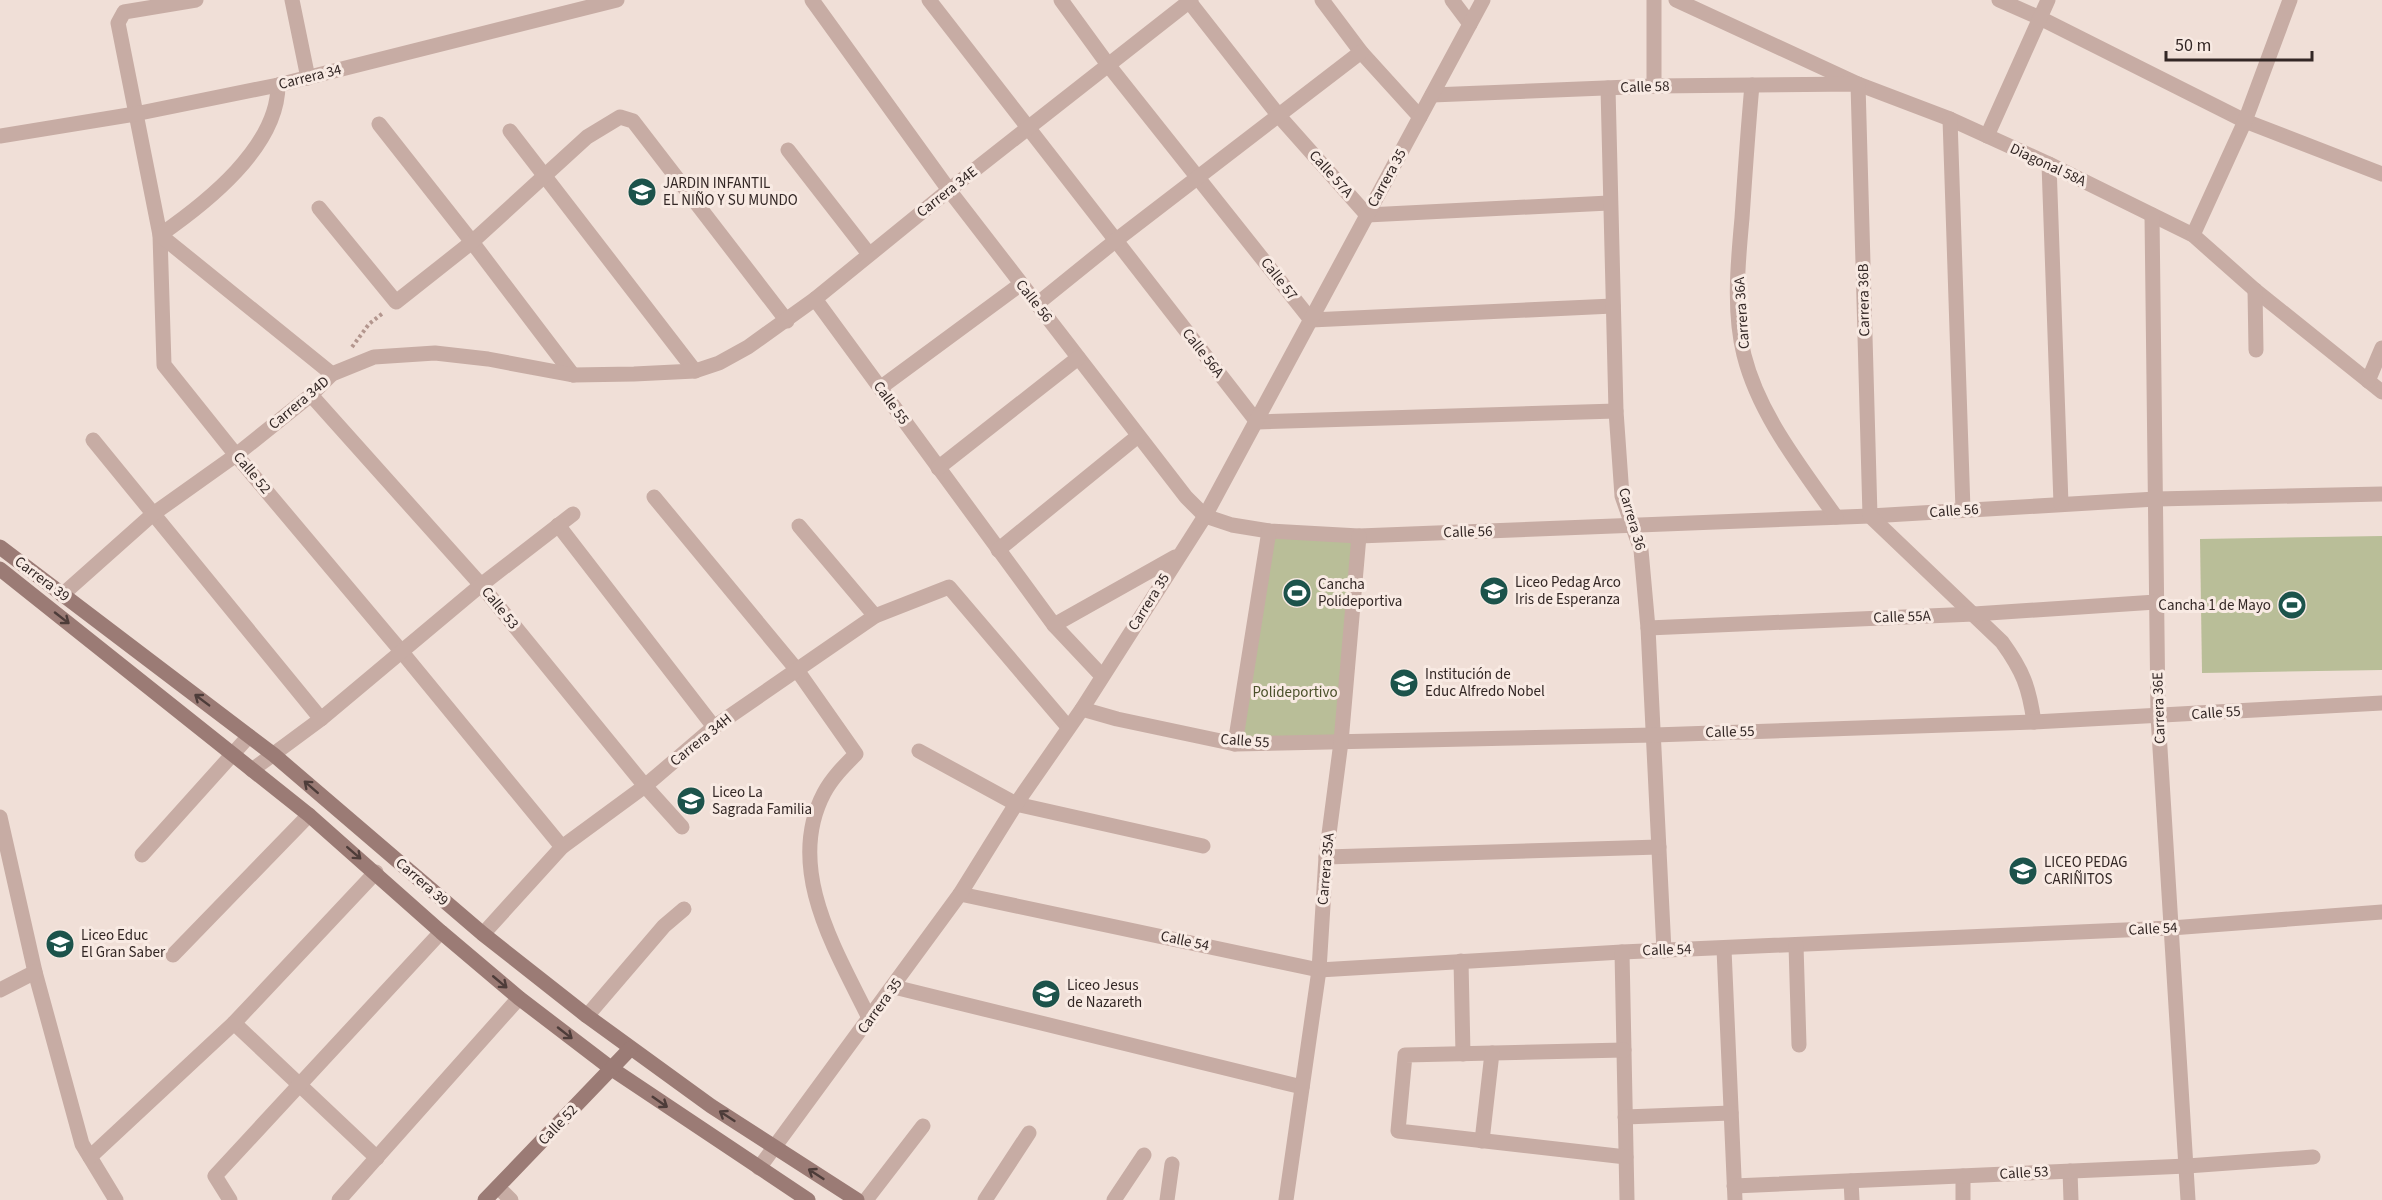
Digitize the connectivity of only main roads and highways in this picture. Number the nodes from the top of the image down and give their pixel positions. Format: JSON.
{"nodes":[{"id":1,"x":0,"y":547,"type":"edge"},
{"id":2,"x":0,"y":569,"type":"edge"},
{"id":3,"x":0,"y":582,"type":"edge"},
{"id":4,"x":16,"y":582,"type":"junction"},
{"id":5,"x":630,"y":1049,"type":"junction"},
{"id":6,"x":612,"y":1069,"type":"junction"},
{"id":7,"x":485,"y":1200,"type":"edge"},
{"id":8,"x":808,"y":1200,"type":"edge"},
{"id":9,"x":857,"y":1200,"type":"edge"}],
"edges":[{"from":5,"to":1,"type":"main road","name":"Carrera 39","one_way":true},
{"from":2,"to":4,"type":"main road","name":"Carrera 39"},
{"from":3,"to":4,"type":"main road"},
{"from":4,"to":6,"type":"main road","name":"Carrera 39","one_way":true},
{"from":5,"to":6,"type":"main road","name":"Calle 52"},
{"from":9,"to":5,"type":"main road","name":"Carrera 39","one_way":true},
{"from":6,"to":7,"type":"main road","name":"Calle 52"},
{"from":6,"to":8,"type":"main road","name":"Carrera 39","one_way":true}]}
